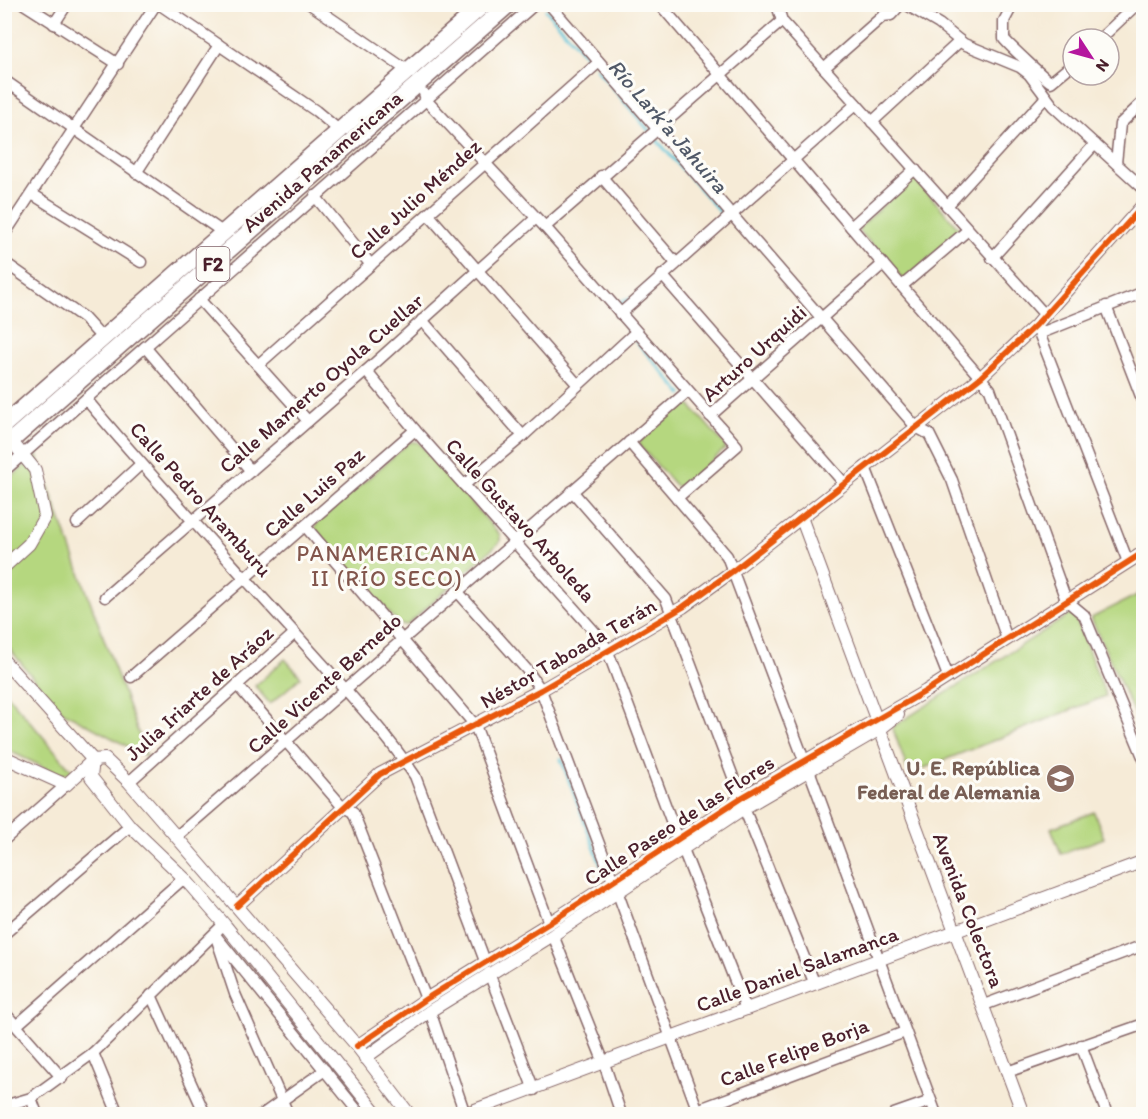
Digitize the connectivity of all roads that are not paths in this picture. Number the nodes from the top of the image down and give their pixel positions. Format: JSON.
{"nodes":[{"id":1,"x":24,"y":4,"type":"edge"},
{"id":2,"x":67,"y":4,"type":"edge"},
{"id":3,"x":157,"y":4,"type":"edge"},
{"id":4,"x":310,"y":4,"type":"edge"},
{"id":5,"x":459,"y":4,"type":"edge"},
{"id":6,"x":509,"y":4,"type":"edge"},
{"id":7,"x":535,"y":4,"type":"edge"},
{"id":8,"x":549,"y":4,"type":"edge"},
{"id":9,"x":668,"y":4,"type":"edge"},
{"id":10,"x":782,"y":4,"type":"edge"},
{"id":11,"x":903,"y":4,"type":"edge"},
{"id":12,"x":1013,"y":4,"type":"edge"},
{"id":13,"x":1137,"y":4,"type":"edge"},
{"id":14,"x":479,"y":9,"type":"edge"},
{"id":15,"x":782,"y":21,"type":"junction"},
{"id":16,"x":54,"y":24,"type":"junction"},
{"id":17,"x":1113,"y":27,"type":"edge"},
{"id":18,"x":960,"y":41,"type":"junction"},
{"id":19,"x":219,"y":45,"type":"junction"},
{"id":20,"x":598,"y":63,"type":"junction"},
{"id":21,"x":118,"y":64,"type":"junction"},
{"id":22,"x":824,"y":69,"type":"junction"},
{"id":23,"x":719,"y":73,"type":"junction"},
{"id":24,"x":1061,"y":73,"type":"edge"},
{"id":25,"x":415,"y":76,"type":"junction"},
{"id":26,"x":8,"y":82,"type":"edge"},
{"id":27,"x":4,"y":95,"type":"edge"},
{"id":28,"x":1046,"y":96,"type":"junction"},
{"id":29,"x":426,"y":100,"type":"junction"},
{"id":30,"x":1143,"y":101,"type":"edge"},
{"id":31,"x":856,"y":104,"type":"junction"},
{"id":32,"x":872,"y":122,"type":"junction"},
{"id":33,"x":655,"y":128,"type":"junction"},
{"id":34,"x":75,"y":129,"type":"junction"},
{"id":35,"x":340,"y":131,"type":"junction"},
{"id":36,"x":1095,"y":144,"type":"junction"},
{"id":37,"x":793,"y":160,"type":"junction"},
{"id":38,"x":485,"y":163,"type":"junction"},
{"id":39,"x":1116,"y":163,"type":"junction"},
{"id":40,"x":915,"y":169,"type":"junction"},
{"id":41,"x":136,"y":173,"type":"junction"},
{"id":42,"x":601,"y":176,"type":"junction"},
{"id":43,"x":1143,"y":189,"type":"edge"},
{"id":44,"x":32,"y":194,"type":"junction"},
{"id":45,"x":315,"y":196,"type":"junction"},
{"id":46,"x":947,"y":206,"type":"junction"},
{"id":47,"x":1143,"y":206,"type":"edge"},
{"id":48,"x":429,"y":215,"type":"junction"},
{"id":49,"x":731,"y":215,"type":"junction"},
{"id":50,"x":535,"y":219,"type":"junction"},
{"id":51,"x":545,"y":227,"type":"junction"},
{"id":52,"x":852,"y":227,"type":"junction"},
{"id":53,"x":968,"y":230,"type":"junction"},
{"id":54,"x":224,"y":233,"type":"junction"},
{"id":55,"x":4,"y":236,"type":"edge"},
{"id":56,"x":992,"y":258,"type":"junction"},
{"id":57,"x":4,"y":262,"type":"edge"},
{"id":58,"x":141,"y":262,"type":"dead end"},
{"id":59,"x":676,"y":263,"type":"junction"},
{"id":60,"x":883,"y":264,"type":"junction"},
{"id":61,"x":372,"y":265,"type":"junction"},
{"id":62,"x":479,"y":270,"type":"junction"},
{"id":63,"x":662,"y":275,"type":"junction"},
{"id":64,"x":902,"y":286,"type":"junction"},
{"id":65,"x":1143,"y":292,"type":"edge"},
{"id":66,"x":199,"y":299,"type":"junction"},
{"id":67,"x":1106,"y":306,"type":"junction"},
{"id":68,"x":620,"y":314,"type":"junction"},
{"id":69,"x":1045,"y":315,"type":"junction"},
{"id":70,"x":822,"y":318,"type":"junction"},
{"id":71,"x":422,"y":320,"type":"junction"},
{"id":72,"x":1039,"y":329,"type":"junction"},
{"id":73,"x":636,"y":332,"type":"junction"},
{"id":74,"x":103,"y":339,"type":"junction"},
{"id":75,"x":145,"y":347,"type":"junction"},
{"id":76,"x":258,"y":365,"type":"junction"},
{"id":77,"x":366,"y":371,"type":"junction"},
{"id":78,"x":981,"y":377,"type":"junction"},
{"id":79,"x":752,"y":379,"type":"junction"},
{"id":80,"x":578,"y":385,"type":"junction"},
{"id":81,"x":688,"y":391,"type":"junction"},
{"id":82,"x":86,"y":399,"type":"junction"},
{"id":83,"x":1143,"y":404,"type":"edge"},
{"id":84,"x":710,"y":416,"type":"junction"},
{"id":85,"x":308,"y":421,"type":"junction"},
{"id":86,"x":4,"y":425,"type":"edge"},
{"id":87,"x":916,"y":427,"type":"junction"},
{"id":88,"x":415,"y":430,"type":"junction"},
{"id":89,"x":523,"y":436,"type":"junction"},
{"id":90,"x":7,"y":440,"type":"edge"},
{"id":91,"x":629,"y":442,"type":"junction"},
{"id":92,"x":23,"y":455,"type":"junction"},
{"id":93,"x":141,"y":464,"type":"junction"},
{"id":94,"x":865,"y":467,"type":"junction"},
{"id":95,"x":4,"y":471,"type":"edge"},
{"id":96,"x":251,"y":471,"type":"junction"},
{"id":97,"x":844,"y":483,"type":"junction"},
{"id":98,"x":464,"y":486,"type":"junction"},
{"id":99,"x":572,"y":491,"type":"junction"},
{"id":100,"x":677,"y":498,"type":"junction"},
{"id":101,"x":801,"y":518,"type":"junction"},
{"id":102,"x":192,"y":522,"type":"junction"},
{"id":103,"x":77,"y":523,"type":"dead end"},
{"id":104,"x":305,"y":526,"type":"junction"},
{"id":105,"x":513,"y":541,"type":"junction"},
{"id":106,"x":1143,"y":552,"type":"edge"},
{"id":107,"x":1128,"y":562,"type":"junction"},
{"id":108,"x":4,"y":567,"type":"edge"},
{"id":109,"x":734,"y":570,"type":"junction"},
{"id":110,"x":245,"y":576,"type":"junction"},
{"id":111,"x":457,"y":591,"type":"junction"},
{"id":112,"x":105,"y":597,"type":"dead end"},
{"id":113,"x":1066,"y":600,"type":"junction"},
{"id":114,"x":672,"y":612,"type":"junction"},
{"id":115,"x":295,"y":633,"type":"junction"},
{"id":116,"x":1006,"y":639,"type":"junction"},
{"id":117,"x":401,"y":640,"type":"junction"},
{"id":118,"x":607,"y":649,"type":"junction"},
{"id":119,"x":4,"y":661,"type":"edge"},
{"id":120,"x":948,"y":676,"type":"junction"},
{"id":121,"x":130,"y":677,"type":"dead end"},
{"id":122,"x":237,"y":685,"type":"junction"},
{"id":123,"x":346,"y":690,"type":"junction"},
{"id":124,"x":541,"y":690,"type":"junction"},
{"id":125,"x":475,"y":725,"type":"junction"},
{"id":126,"x":879,"y":725,"type":"junction"},
{"id":127,"x":287,"y":742,"type":"junction"},
{"id":128,"x":4,"y":757,"type":"edge"},
{"id":129,"x":1143,"y":759,"type":"edge"},
{"id":130,"x":93,"y":760,"type":"junction"},
{"id":131,"x":405,"y":761,"type":"junction"},
{"id":132,"x":807,"y":765,"type":"junction"},
{"id":133,"x":129,"y":782,"type":"junction"},
{"id":134,"x":66,"y":785,"type":"junction"},
{"id":135,"x":742,"y":803,"type":"junction"},
{"id":136,"x":342,"y":806,"type":"junction"},
{"id":137,"x":130,"y":826,"type":"junction"},
{"id":138,"x":177,"y":836,"type":"junction"},
{"id":139,"x":4,"y":840,"type":"edge"},
{"id":140,"x":680,"y":844,"type":"junction"},
{"id":141,"x":1143,"y":861,"type":"edge"},
{"id":142,"x":184,"y":878,"type":"junction"},
{"id":143,"x":615,"y":886,"type":"junction"},
{"id":144,"x":237,"y":906,"type":"junction"},
{"id":145,"x":224,"y":924,"type":"junction"},
{"id":146,"x":551,"y":929,"type":"junction"},
{"id":147,"x":956,"y":932,"type":"junction"},
{"id":148,"x":4,"y":934,"type":"edge"},
{"id":149,"x":215,"y":934,"type":"junction"},
{"id":150,"x":1143,"y":945,"type":"edge"},
{"id":151,"x":879,"y":959,"type":"junction"},
{"id":152,"x":488,"y":967,"type":"junction"},
{"id":153,"x":814,"y":982,"type":"junction"},
{"id":154,"x":151,"y":996,"type":"junction"},
{"id":155,"x":428,"y":1005,"type":"junction"},
{"id":156,"x":984,"y":1005,"type":"junction"},
{"id":157,"x":746,"y":1009,"type":"junction"},
{"id":158,"x":4,"y":1012,"type":"edge"},
{"id":159,"x":1143,"y":1024,"type":"edge"},
{"id":160,"x":16,"y":1025,"type":"junction"},
{"id":161,"x":905,"y":1032,"type":"junction"},
{"id":162,"x":671,"y":1037,"type":"junction"},
{"id":163,"x":1081,"y":1045,"type":"junction"},
{"id":164,"x":357,"y":1046,"type":"junction"},
{"id":165,"x":93,"y":1053,"type":"junction"},
{"id":166,"x":364,"y":1058,"type":"junction"},
{"id":167,"x":604,"y":1063,"type":"junction"},
{"id":168,"x":325,"y":1070,"type":"junction"},
{"id":169,"x":1007,"y":1072,"type":"junction"},
{"id":170,"x":62,"y":1078,"type":"junction"},
{"id":171,"x":534,"y":1090,"type":"junction"},
{"id":172,"x":31,"y":1098,"type":"junction"},
{"id":173,"x":931,"y":1101,"type":"junction"},
{"id":174,"x":283,"y":1102,"type":"junction"},
{"id":175,"x":4,"y":1106,"type":"edge"},
{"id":176,"x":698,"y":1112,"type":"edge"},
{"id":177,"x":37,"y":1114,"type":"edge"},
{"id":178,"x":118,"y":1114,"type":"edge"},
{"id":179,"x":205,"y":1114,"type":"edge"},
{"id":180,"x":263,"y":1114,"type":"edge"},
{"id":181,"x":288,"y":1114,"type":"edge"},
{"id":182,"x":360,"y":1114,"type":"edge"},
{"id":183,"x":377,"y":1114,"type":"edge"},
{"id":184,"x":409,"y":1114,"type":"edge"},
{"id":185,"x":464,"y":1114,"type":"edge"},
{"id":186,"x":621,"y":1114,"type":"edge"},
{"id":187,"x":894,"y":1114,"type":"edge"},
{"id":188,"x":936,"y":1114,"type":"edge"},
{"id":189,"x":1023,"y":1114,"type":"edge"},
{"id":190,"x":1107,"y":1114,"type":"edge"}],
"edges":[{"from":1,"to":16,"type":"street"},
{"from":2,"to":16,"type":"street"},
{"from":3,"to":19,"type":"street"},
{"from":3,"to":21,"type":"street"},
{"from":4,"to":25,"type":"street"},
{"from":5,"to":14,"type":"street"},
{"from":6,"to":25,"type":"highway","name":"Avenida Panamericana","number":"F2"},
{"from":7,"to":29,"type":"street","name":"Avenida Panamericana"},
{"from":8,"to":20,"type":"street"},
{"from":9,"to":23,"type":"street"},
{"from":10,"to":15,"type":"street"},
{"from":11,"to":18,"type":"street"},
{"from":11,"to":22,"type":"street"},
{"from":12,"to":24,"type":"street"},
{"from":13,"to":17,"type":"street"},
{"from":14,"to":25,"type":"highway","name":"Avenida Panamericana","number":"F2"},
{"from":15,"to":22,"type":"street"},
{"from":15,"to":23,"type":"street"},
{"from":16,"to":21,"type":"street"},
{"from":18,"to":28,"type":"street"},
{"from":18,"to":32,"type":"street"},
{"from":19,"to":35,"type":"street"},
{"from":19,"to":41,"type":"street"},
{"from":20,"to":33,"type":"street"},
{"from":20,"to":38,"type":"street","name":"Calle Julio Méndez"},
{"from":21,"to":34,"type":"street"},
{"from":22,"to":31,"type":"street"},
{"from":23,"to":33,"type":"street"},
{"from":23,"to":37,"type":"street"},
{"from":25,"to":29,"type":"street"},
{"from":25,"to":35,"type":"highway","name":"Avenida Panamericana","number":"F2"},
{"from":25,"to":90,"type":"highway","name":"Avenida Panamericana","number":"F2"},
{"from":26,"to":27,"type":"street"},
{"from":26,"to":34,"type":"street"},
{"from":28,"to":36,"type":"street"},
{"from":28,"to":46,"type":"street"},
{"from":29,"to":38,"type":"street"},
{"from":29,"to":45,"type":"street","name":"Avenida Panamericana"},
{"from":30,"to":39,"type":"street"},
{"from":31,"to":32,"type":"street"},
{"from":31,"to":37,"type":"street"},
{"from":32,"to":40,"type":"street"},
{"from":33,"to":42,"type":"street"},
{"from":33,"to":49,"type":"street"},
{"from":34,"to":41,"type":"street"},
{"from":34,"to":44,"type":"street"},
{"from":35,"to":54,"type":"highway","name":"Avenida Panamericana","number":"F2"},
{"from":36,"to":39,"type":"street"},
{"from":36,"to":56,"type":"street"},
{"from":37,"to":49,"type":"street"},
{"from":37,"to":52,"type":"street"},
{"from":38,"to":48,"type":"street","name":"Calle Julio Méndez"},
{"from":38,"to":50,"type":"street"},
{"from":39,"to":43,"type":"street"},
{"from":40,"to":46,"type":"street"},
{"from":40,"to":52,"type":"street"},
{"from":41,"to":54,"type":"street"},
{"from":42,"to":51,"type":"street"},
{"from":42,"to":59,"type":"street"},
{"from":44,"to":55,"type":"street"},
{"from":44,"to":58,"type":"street"},
{"from":45,"to":61,"type":"street"},
{"from":45,"to":66,"type":"street","name":"Avenida Panamericana"},
{"from":46,"to":53,"type":"street"},
{"from":47,"to":69,"type":"street","name":"Néstor Taboada Terán"},
{"from":48,"to":61,"type":"street","name":"Calle Julio Méndez"},
{"from":48,"to":62,"type":"street"},
{"from":49,"to":59,"type":"street"},
{"from":49,"to":70,"type":"street"},
{"from":50,"to":51,"type":"street"},
{"from":50,"to":62,"type":"street","name":"Calle Mamerto Oyola Cuellar"},
{"from":51,"to":68,"type":"street"},
{"from":52,"to":60,"type":"street"},
{"from":53,"to":56,"type":"street"},
{"from":53,"to":64,"type":"street"},
{"from":54,"to":74,"type":"highway","name":"Avenida Panamericana","number":"F2"},
{"from":56,"to":69,"type":"street"},
{"from":57,"to":74,"type":"street"},
{"from":59,"to":63,"type":"street"},
{"from":60,"to":64,"type":"street"},
{"from":60,"to":70,"type":"street","name":"Arturo Urquidi"},
{"from":61,"to":76,"type":"street","name":"Calle Julio Méndez"},
{"from":62,"to":71,"type":"street","name":"Calle Mamerto Oyola Cuellar"},
{"from":62,"to":80,"type":"street"},
{"from":63,"to":68,"type":"street"},
{"from":63,"to":79,"type":"street"},
{"from":64,"to":78,"type":"street"},
{"from":65,"to":67,"type":"street"},
{"from":66,"to":75,"type":"street","name":"Avenida Panamericana"},
{"from":66,"to":76,"type":"street"},
{"from":67,"to":72,"type":"street"},
{"from":67,"to":83,"type":"street"},
{"from":68,"to":73,"type":"street"},
{"from":69,"to":72,"type":"street","name":"Néstor Taboada Terán"},
{"from":70,"to":79,"type":"street","name":"Arturo Urquidi"},
{"from":70,"to":87,"type":"street"},
{"from":71,"to":77,"type":"street","name":"Calle Mamerto Oyola Cuellar"},
{"from":71,"to":89,"type":"street"},
{"from":72,"to":78,"type":"street","name":"Néstor Taboada Terán"},
{"from":72,"to":107,"type":"street"},
{"from":73,"to":80,"type":"street"},
{"from":73,"to":81,"type":"street"},
{"from":74,"to":86,"type":"highway","name":"Avenida Panamericana","number":"F2"},
{"from":75,"to":82,"type":"street","name":"Avenida Panamericana"},
{"from":75,"to":96,"type":"street"},
{"from":76,"to":85,"type":"street"},
{"from":77,"to":85,"type":"street","name":"Calle Mamerto Oyola Cuellar"},
{"from":77,"to":88,"type":"street","name":"Calle Gustavo Arboleda"},
{"from":78,"to":87,"type":"street","name":"Néstor Taboada Terán"},
{"from":78,"to":113,"type":"street"},
{"from":79,"to":84,"type":"street","name":"Arturo Urquidi"},
{"from":79,"to":97,"type":"street"},
{"from":80,"to":89,"type":"street"},
{"from":81,"to":84,"type":"street"},
{"from":81,"to":91,"type":"street","name":"Calle Vicente Bernedo"},
{"from":82,"to":92,"type":"street","name":"Avenida Panamericana"},
{"from":82,"to":93,"type":"street","name":"Calle Pedro Aramburu"},
{"from":84,"to":100,"type":"street","name":"Arturo Urquidi"},
{"from":85,"to":96,"type":"street","name":"Calle Mamerto Oyola Cuellar"},
{"from":87,"to":94,"type":"street","name":"Néstor Taboada Terán"},
{"from":87,"to":116,"type":"street"},
{"from":88,"to":98,"type":"street","name":"Calle Gustavo Arboleda"},
{"from":88,"to":104,"type":"street","name":"Calle Luis Paz"},
{"from":89,"to":98,"type":"street"},
{"from":90,"to":92,"type":"street"},
{"from":91,"to":99,"type":"street","name":"Calle Vicente Bernedo"},
{"from":91,"to":100,"type":"street"},
{"from":92,"to":95,"type":"street","name":"Avenida Panamericana"},
{"from":92,"to":108,"type":"street"},
{"from":93,"to":102,"type":"street","name":"Calle Pedro Aramburu"},
{"from":93,"to":103,"type":"street"},
{"from":94,"to":97,"type":"street","name":"Néstor Taboada Terán"},
{"from":94,"to":120,"type":"street"},
{"from":96,"to":102,"type":"street","name":"Calle Mamerto Oyola Cuellar"},
{"from":97,"to":101,"type":"street","name":"Néstor Taboada Terán"},
{"from":98,"to":105,"type":"street","name":"Calle Gustavo Arboleda"},
{"from":99,"to":105,"type":"street","name":"Calle Vicente Bernedo"},
{"from":99,"to":114,"type":"street"},
{"from":100,"to":109,"type":"street"},
{"from":101,"to":109,"type":"street","name":"Néstor Taboada Terán"},
{"from":101,"to":126,"type":"street","name":"Avenida Colectora"},
{"from":102,"to":110,"type":"street","name":"Calle Pedro Aramburu"},
{"from":102,"to":112,"type":"street","name":"Calle Mamerto Oyola Cuellar"},
{"from":104,"to":110,"type":"street","name":"Calle Luis Paz"},
{"from":104,"to":117,"type":"street"},
{"from":105,"to":111,"type":"street","name":"Calle Vicente Bernedo"},
{"from":105,"to":118,"type":"street","name":"Calle Gustavo Arboleda"},
{"from":106,"to":107,"type":"street","name":"Calle Paseo de las Flores"},
{"from":107,"to":113,"type":"street","name":"Calle Paseo de las Flores"},
{"from":109,"to":114,"type":"street","name":"Néstor Taboada Terán"},
{"from":109,"to":132,"type":"street"},
{"from":110,"to":115,"type":"street","name":"Calle Pedro Aramburu"},
{"from":110,"to":121,"type":"street","name":"Calle Luis Paz"},
{"from":111,"to":117,"type":"street","name":"Calle Vicente Bernedo"},
{"from":111,"to":124,"type":"street"},
{"from":113,"to":116,"type":"street","name":"Calle Paseo de las Flores"},
{"from":113,"to":129,"type":"street"},
{"from":114,"to":118,"type":"street","name":"Néstor Taboada Terán"},
{"from":114,"to":135,"type":"street"},
{"from":115,"to":122,"type":"street","name":"Julia Iriarte de Aráoz"},
{"from":115,"to":123,"type":"street","name":"Calle Pedro Aramburu"},
{"from":116,"to":120,"type":"street","name":"Calle Paseo de las Flores"},
{"from":117,"to":123,"type":"street","name":"Calle Vicente Bernedo"},
{"from":117,"to":125,"type":"street"},
{"from":118,"to":124,"type":"street","name":"Néstor Taboada Terán"},
{"from":118,"to":140,"type":"street","name":"Calle Gustavo Arboleda"},
{"from":119,"to":130,"type":"street"},
{"from":120,"to":126,"type":"street","name":"Calle Paseo de las Flores"},
{"from":122,"to":127,"type":"street"},
{"from":122,"to":133,"type":"street","name":"Julia Iriarte de Aráoz"},
{"from":123,"to":127,"type":"street","name":"Calle Vicente Bernedo"},
{"from":123,"to":131,"type":"street","name":"Calle Pedro Aramburu"},
{"from":124,"to":125,"type":"street","name":"Néstor Taboada Terán"},
{"from":124,"to":143,"type":"street"},
{"from":125,"to":131,"type":"street","name":"Néstor Taboada Terán"},
{"from":125,"to":146,"type":"street"},
{"from":126,"to":132,"type":"street","name":"Calle Paseo de las Flores"},
{"from":126,"to":147,"type":"street","name":"Avenida Colectora"},
{"from":127,"to":136,"type":"street"},
{"from":127,"to":138,"type":"street","name":"Calle Vicente Bernedo"},
{"from":128,"to":134,"type":"street"},
{"from":130,"to":133,"type":"street"},
{"from":130,"to":134,"type":"street"},
{"from":130,"to":137,"type":"street"},
{"from":131,"to":136,"type":"street","name":"Néstor Taboada Terán"},
{"from":131,"to":152,"type":"street","name":"Calle Pedro Aramburu"},
{"from":132,"to":135,"type":"street","name":"Calle Paseo de las Flores"},
{"from":132,"to":151,"type":"street"},
{"from":133,"to":138,"type":"street"},
{"from":134,"to":139,"type":"street"},
{"from":135,"to":140,"type":"street","name":"Calle Paseo de las Flores"},
{"from":135,"to":153,"type":"street"},
{"from":136,"to":144,"type":"street","name":"Néstor Taboada Terán"},
{"from":136,"to":155,"type":"street"},
{"from":137,"to":142,"type":"street"},
{"from":137,"to":148,"type":"street"},
{"from":138,"to":144,"type":"street"},
{"from":140,"to":143,"type":"street","name":"Calle Paseo de las Flores"},
{"from":140,"to":157,"type":"street","name":"Calle Gustavo Arboleda"},
{"from":141,"to":147,"type":"street","name":"Calle Daniel Salamanca"},
{"from":142,"to":145,"type":"street"},
{"from":142,"to":160,"type":"street"},
{"from":143,"to":146,"type":"street","name":"Calle Paseo de las Flores"},
{"from":143,"to":162,"type":"street"},
{"from":144,"to":164,"type":"street"},
{"from":145,"to":149,"type":"street"},
{"from":145,"to":183,"type":"street"},
{"from":146,"to":152,"type":"street","name":"Calle Paseo de las Flores"},
{"from":146,"to":167,"type":"street"},
{"from":147,"to":151,"type":"street","name":"Calle Daniel Salamanca"},
{"from":147,"to":156,"type":"street","name":"Avenida Colectora"},
{"from":149,"to":154,"type":"street"},
{"from":149,"to":168,"type":"street"},
{"from":149,"to":174,"type":"street"},
{"from":150,"to":156,"type":"street"},
{"from":151,"to":153,"type":"street","name":"Calle Daniel Salamanca"},
{"from":151,"to":161,"type":"street"},
{"from":152,"to":155,"type":"street","name":"Calle Paseo de las Flores"},
{"from":152,"to":171,"type":"street","name":"Calle Pedro Aramburu"},
{"from":153,"to":157,"type":"street","name":"Calle Daniel Salamanca"},
{"from":154,"to":165,"type":"street"},
{"from":154,"to":179,"type":"street"},
{"from":155,"to":164,"type":"street","name":"Calle Paseo de las Flores"},
{"from":155,"to":166,"type":"street","name":"Calle Paseo de las Flores"},
{"from":155,"to":185,"type":"street"},
{"from":156,"to":169,"type":"street","name":"Avenida Colectora"},
{"from":157,"to":162,"type":"street","name":"Calle Daniel Salamanca"},
{"from":158,"to":160,"type":"street"},
{"from":159,"to":163,"type":"street"},
{"from":160,"to":170,"type":"street"},
{"from":161,"to":173,"type":"street"},
{"from":161,"to":176,"type":"street","name":"Calle Felipe Borja"},
{"from":162,"to":167,"type":"street","name":"Calle Daniel Salamanca"},
{"from":162,"to":176,"type":"street"},
{"from":163,"to":169,"type":"street"},
{"from":163,"to":190,"type":"street"},
{"from":164,"to":166,"type":"street"},
{"from":165,"to":170,"type":"street"},
{"from":165,"to":178,"type":"street"},
{"from":166,"to":184,"type":"street"},
{"from":167,"to":171,"type":"street","name":"Calle Daniel Salamanca"},
{"from":167,"to":186,"type":"street"},
{"from":168,"to":174,"type":"street"},
{"from":168,"to":182,"type":"street"},
{"from":169,"to":189,"type":"street","name":"Avenida Colectora"},
{"from":170,"to":172,"type":"street"},
{"from":171,"to":185,"type":"street","name":"Calle Daniel Salamanca"},
{"from":172,"to":175,"type":"street"},
{"from":172,"to":177,"type":"street"},
{"from":173,"to":187,"type":"street"},
{"from":173,"to":188,"type":"street"},
{"from":174,"to":180,"type":"street"},
{"from":174,"to":181,"type":"street"}]}
